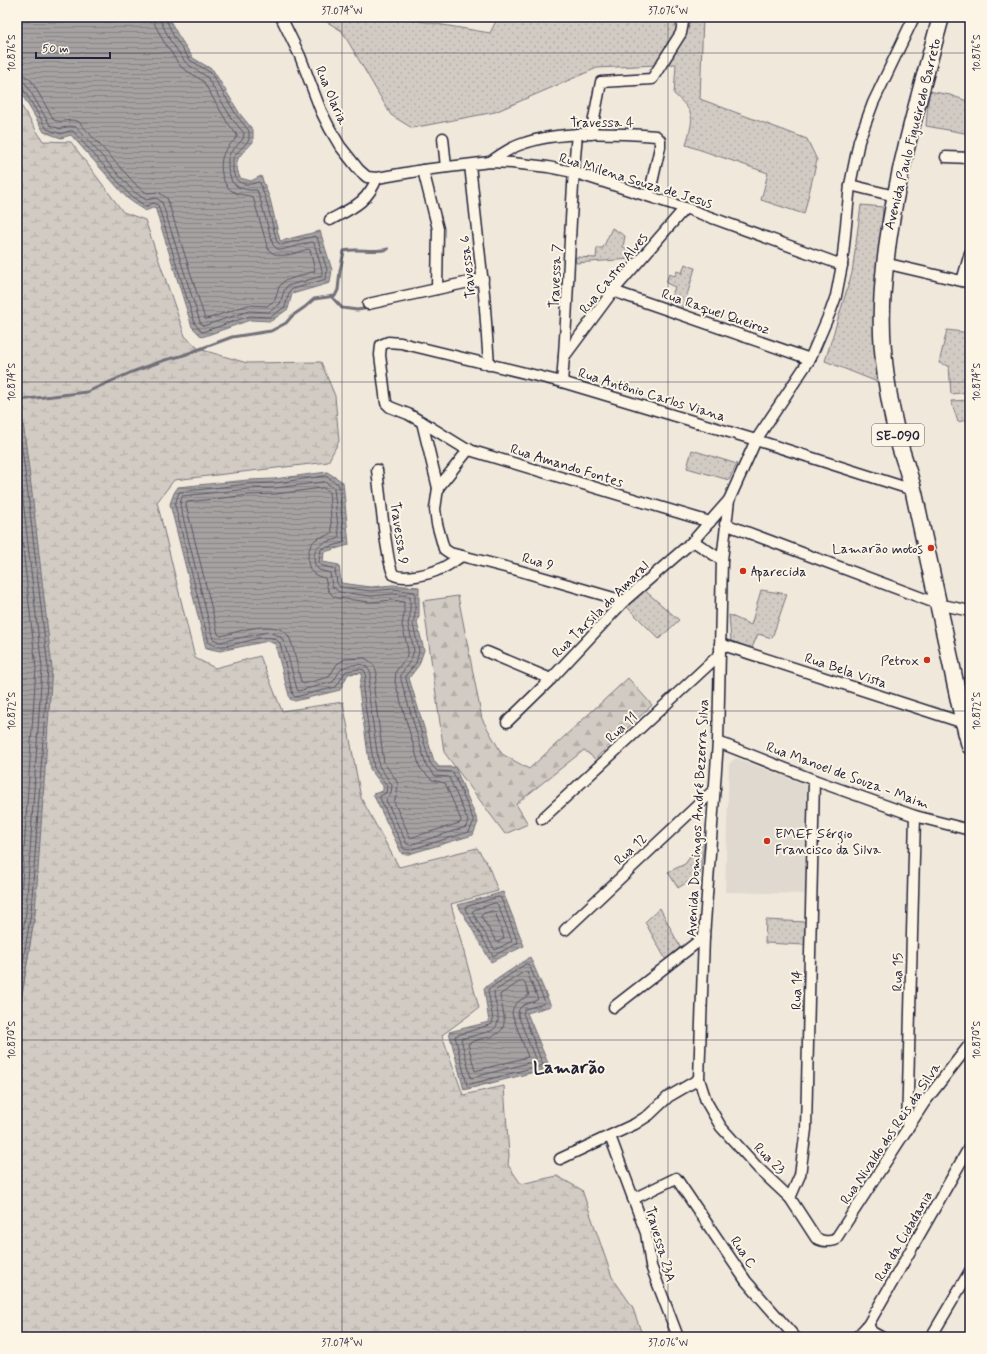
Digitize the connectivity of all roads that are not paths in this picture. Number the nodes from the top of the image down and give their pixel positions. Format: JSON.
{"nodes":[{"id":1,"x":281,"y":17,"type":"edge"},
{"id":2,"x":684,"y":17,"type":"edge"},
{"id":3,"x":914,"y":17,"type":"edge"},
{"id":4,"x":941,"y":17,"type":"edge"},
{"id":5,"x":576,"y":134,"type":"junction"},
{"id":6,"x":592,"y":134,"type":"junction"},
{"id":7,"x":443,"y":138,"type":"dead end"},
{"id":8,"x":946,"y":157,"type":"dead end"},
{"id":9,"x":970,"y":158,"type":"edge"},
{"id":10,"x":490,"y":162,"type":"junction"},
{"id":11,"x":470,"y":165,"type":"junction"},
{"id":12,"x":446,"y":167,"type":"junction"},
{"id":13,"x":423,"y":170,"type":"junction"},
{"id":14,"x":573,"y":172,"type":"junction"},
{"id":15,"x":372,"y":178,"type":"junction"},
{"id":16,"x":850,"y":185,"type":"junction"},
{"id":17,"x":649,"y":196,"type":"junction"},
{"id":18,"x":895,"y":196,"type":"junction"},
{"id":19,"x":685,"y":208,"type":"junction"},
{"id":20,"x":330,"y":220,"type":"dead end"},
{"id":21,"x":970,"y":253,"type":"edge"},
{"id":22,"x":884,"y":263,"type":"junction"},
{"id":23,"x":842,"y":265,"type":"junction"},
{"id":24,"x":483,"y":279,"type":"junction"},
{"id":25,"x":966,"y":282,"type":"edge"},
{"id":26,"x":436,"y":289,"type":"junction"},
{"id":27,"x":613,"y":291,"type":"junction"},
{"id":28,"x":368,"y":304,"type":"dead end"},
{"id":29,"x":380,"y":346,"type":"joint"},
{"id":30,"x":564,"y":357,"type":"junction"},
{"id":31,"x":810,"y":358,"type":"junction"},
{"id":32,"x":489,"y":365,"type":"junction"},
{"id":33,"x":562,"y":382,"type":"junction"},
{"id":34,"x":422,"y":422,"type":"junction"},
{"id":35,"x":756,"y":440,"type":"junction"},
{"id":36,"x":469,"y":450,"type":"junction"},
{"id":37,"x":377,"y":470,"type":"dead end"},
{"id":38,"x":438,"y":488,"type":"junction"},
{"id":39,"x":913,"y":490,"type":"junction"},
{"id":40,"x":729,"y":500,"type":"junction"},
{"id":41,"x":710,"y":522,"type":"junction"},
{"id":42,"x":725,"y":524,"type":"junction"},
{"id":43,"x":693,"y":541,"type":"junction"},
{"id":44,"x":462,"y":556,"type":"junction"},
{"id":45,"x":722,"y":560,"type":"junction"},
{"id":46,"x":624,"y":602,"type":"junction"},
{"id":47,"x":938,"y":604,"type":"junction"},
{"id":48,"x":970,"y":611,"type":"edge"},
{"id":49,"x":720,"y":644,"type":"junction"},
{"id":50,"x":487,"y":652,"type":"dead end"},
{"id":51,"x":719,"y":655,"type":"junction"},
{"id":52,"x":551,"y":679,"type":"junction"},
{"id":53,"x":507,"y":722,"type":"dead end"},
{"id":54,"x":964,"y":723,"type":"junction"},
{"id":55,"x":718,"y":742,"type":"junction"},
{"id":56,"x":970,"y":746,"type":"edge"},
{"id":57,"x":814,"y":780,"type":"junction"},
{"id":58,"x":715,"y":789,"type":"junction"},
{"id":59,"x":915,"y":816,"type":"junction"},
{"id":60,"x":542,"y":819,"type":"dead end"},
{"id":61,"x":970,"y":830,"type":"edge"},
{"id":62,"x":565,"y":930,"type":"dead end"},
{"id":63,"x":704,"y":937,"type":"junction"},
{"id":64,"x":614,"y":1007,"type":"dead end"},
{"id":65,"x":970,"y":1044,"type":"edge"},
{"id":66,"x":699,"y":1079,"type":"junction"},
{"id":67,"x":907,"y":1130,"type":"junction"},
{"id":68,"x":610,"y":1136,"type":"junction"},
{"id":69,"x":970,"y":1146,"type":"edge"},
{"id":70,"x":560,"y":1159,"type":"dead end"},
{"id":71,"x":790,"y":1198,"type":"junction"},
{"id":72,"x":633,"y":1199,"type":"junction"},
{"id":73,"x":835,"y":1240,"type":"joint"},
{"id":74,"x":970,"y":1270,"type":"edge"},
{"id":75,"x":868,"y":1325,"type":"junction"},
{"id":76,"x":678,"y":1337,"type":"edge"},
{"id":77,"x":795,"y":1337,"type":"edge"},
{"id":78,"x":857,"y":1337,"type":"edge"},
{"id":79,"x":881,"y":1337,"type":"edge"},
{"id":80,"x":932,"y":1337,"type":"edge"}],
"edges":[{"from":1,"to":15,"type":"street","name":"Rua Olaria"},
{"from":2,"to":6,"type":"street"},
{"from":3,"to":16,"type":"street"},
{"from":4,"to":18,"type":"main road","name":"Avenida Paulo Figueiredo Barreto","number":"SE-090"},
{"from":5,"to":6,"type":"street","name":"Travessa 4"},
{"from":5,"to":10,"type":"street","name":"Travessa 4"},
{"from":5,"to":14,"type":"street","name":"Travessa 7"},
{"from":6,"to":17,"type":"street","name":"Travessa 4"},
{"from":7,"to":12,"type":"street"},
{"from":8,"to":9,"type":"street"},
{"from":10,"to":11,"type":"street","name":"Rua Milena Souza de Jesus"},
{"from":10,"to":14,"type":"street","name":"Rua Milena Souza de Jesus"},
{"from":11,"to":12,"type":"street","name":"Rua Milena Souza de Jesus"},
{"from":11,"to":24,"type":"street","name":"Travessa 6"},
{"from":12,"to":13,"type":"street","name":"Rua Milena Souza de Jesus"},
{"from":13,"to":15,"type":"street","name":"Rua Milena Souza de Jesus"},
{"from":13,"to":26,"type":"street"},
{"from":14,"to":17,"type":"street","name":"Rua Milena Souza de Jesus"},
{"from":14,"to":30,"type":"street","name":"Travessa 7"},
{"from":15,"to":20,"type":"street"},
{"from":16,"to":18,"type":"street"},
{"from":16,"to":23,"type":"street"},
{"from":17,"to":19,"type":"street","name":"Rua Milena Souza de Jesus"},
{"from":18,"to":22,"type":"main road","name":"Avenida Paulo Figueiredo Barreto","number":"SE-090"},
{"from":19,"to":23,"type":"street","name":"Rua Milena Souza de Jesus"},
{"from":19,"to":27,"type":"street","name":"Rua Castro Alves"},
{"from":21,"to":25,"type":"street"},
{"from":22,"to":25,"type":"street"},
{"from":22,"to":39,"type":"main road","name":"Avenida Paulo Figueiredo Barreto","number":"SE-090"},
{"from":23,"to":31,"type":"street"},
{"from":24,"to":26,"type":"street"},
{"from":24,"to":32,"type":"street","name":"Travessa 6"},
{"from":26,"to":28,"type":"street"},
{"from":27,"to":30,"type":"street","name":"Rua Castro Alves"},
{"from":27,"to":31,"type":"street","name":"Rua Raquel Queiroz"},
{"from":29,"to":32,"type":"street","name":"Rua Antônio Carlos Viana"},
{"from":29,"to":34,"type":"street","name":"Rua Amando Fontes"},
{"from":30,"to":33,"type":"street","name":"Travessa 7"},
{"from":31,"to":35,"type":"street"},
{"from":32,"to":33,"type":"street","name":"Rua Antônio Carlos Viana"},
{"from":33,"to":35,"type":"street","name":"Rua Antônio Carlos Viana"},
{"from":34,"to":36,"type":"street","name":"Rua Amando Fontes"},
{"from":34,"to":38,"type":"street"},
{"from":35,"to":39,"type":"street","name":"Rua Antônio Carlos Viana"},
{"from":35,"to":40,"type":"street"},
{"from":36,"to":38,"type":"street"},
{"from":36,"to":41,"type":"street","name":"Rua Amando Fontes"},
{"from":37,"to":44,"type":"street","name":"Travessa 9"},
{"from":38,"to":44,"type":"street","name":"Rua 9"},
{"from":39,"to":47,"type":"main road","name":"Avenida Paulo Figueiredo Barreto","number":"SE-090"},
{"from":40,"to":41,"type":"street","name":"Rua Tarsila do Amaral"},
{"from":40,"to":42,"type":"street","name":"Avenida Domingos André Bezerra Silva"},
{"from":41,"to":43,"type":"street","name":"Rua Tarsila do Amaral"},
{"from":42,"to":45,"type":"street","name":"Avenida Domingos André Bezerra Silva"},
{"from":42,"to":47,"type":"street"},
{"from":43,"to":45,"type":"street"},
{"from":43,"to":46,"type":"street","name":"Rua Tarsila do Amaral"},
{"from":44,"to":46,"type":"street","name":"Rua 9"},
{"from":45,"to":49,"type":"street","name":"Avenida Domingos André Bezerra Silva"},
{"from":46,"to":52,"type":"street","name":"Rua Tarsila do Amaral"},
{"from":47,"to":48,"type":"street"},
{"from":47,"to":54,"type":"main road","name":"Avenida Paulo Figueiredo Barreto","number":"SE-090"},
{"from":49,"to":51,"type":"street","name":"Avenida Domingos André Bezerra Silva"},
{"from":49,"to":54,"type":"street","name":"Rua Bela Vista"},
{"from":50,"to":52,"type":"street"},
{"from":51,"to":55,"type":"street","name":"Avenida Domingos André Bezerra Silva"},
{"from":51,"to":60,"type":"street","name":"Rua 11"},
{"from":52,"to":53,"type":"street","name":"Rua Tarsila do Amaral"},
{"from":54,"to":56,"type":"main road","name":"Avenida Paulo Figueiredo Barreto","number":"SE-090"},
{"from":55,"to":57,"type":"street","name":"Rua Manoel de Souza - Maim"},
{"from":55,"to":58,"type":"street","name":"Avenida Domingos André Bezerra Silva"},
{"from":57,"to":59,"type":"street","name":"Rua Manoel de Souza - Maim"},
{"from":57,"to":71,"type":"street","name":"Rua 14"},
{"from":58,"to":62,"type":"street","name":"Rua 12"},
{"from":58,"to":63,"type":"street","name":"Avenida Domingos André Bezerra Silva"},
{"from":59,"to":61,"type":"street","name":"Rua Manoel de Souza - Maim"},
{"from":59,"to":67,"type":"street","name":"Rua 15"},
{"from":63,"to":64,"type":"street"},
{"from":63,"to":66,"type":"street","name":"Avenida Domingos André Bezerra Silva"},
{"from":65,"to":67,"type":"street","name":"Rua Nivaldo dos Reis da Silva"},
{"from":66,"to":68,"type":"street"},
{"from":66,"to":71,"type":"street","name":"Rua 23"},
{"from":67,"to":73,"type":"street","name":"Rua Nivaldo dos Reis da Silva"},
{"from":68,"to":70,"type":"street"},
{"from":68,"to":72,"type":"street","name":"Travessa 23A"},
{"from":69,"to":75,"type":"street","name":"Rua da Cidadania"},
{"from":71,"to":73,"type":"street","name":"Rua 23"},
{"from":72,"to":76,"type":"street","name":"Travessa 23A"},
{"from":72,"to":77,"type":"street","name":"Rua C"},
{"from":74,"to":80,"type":"street"},
{"from":75,"to":78,"type":"street","name":"Rua da Cidadania"},
{"from":75,"to":79,"type":"street"}]}
